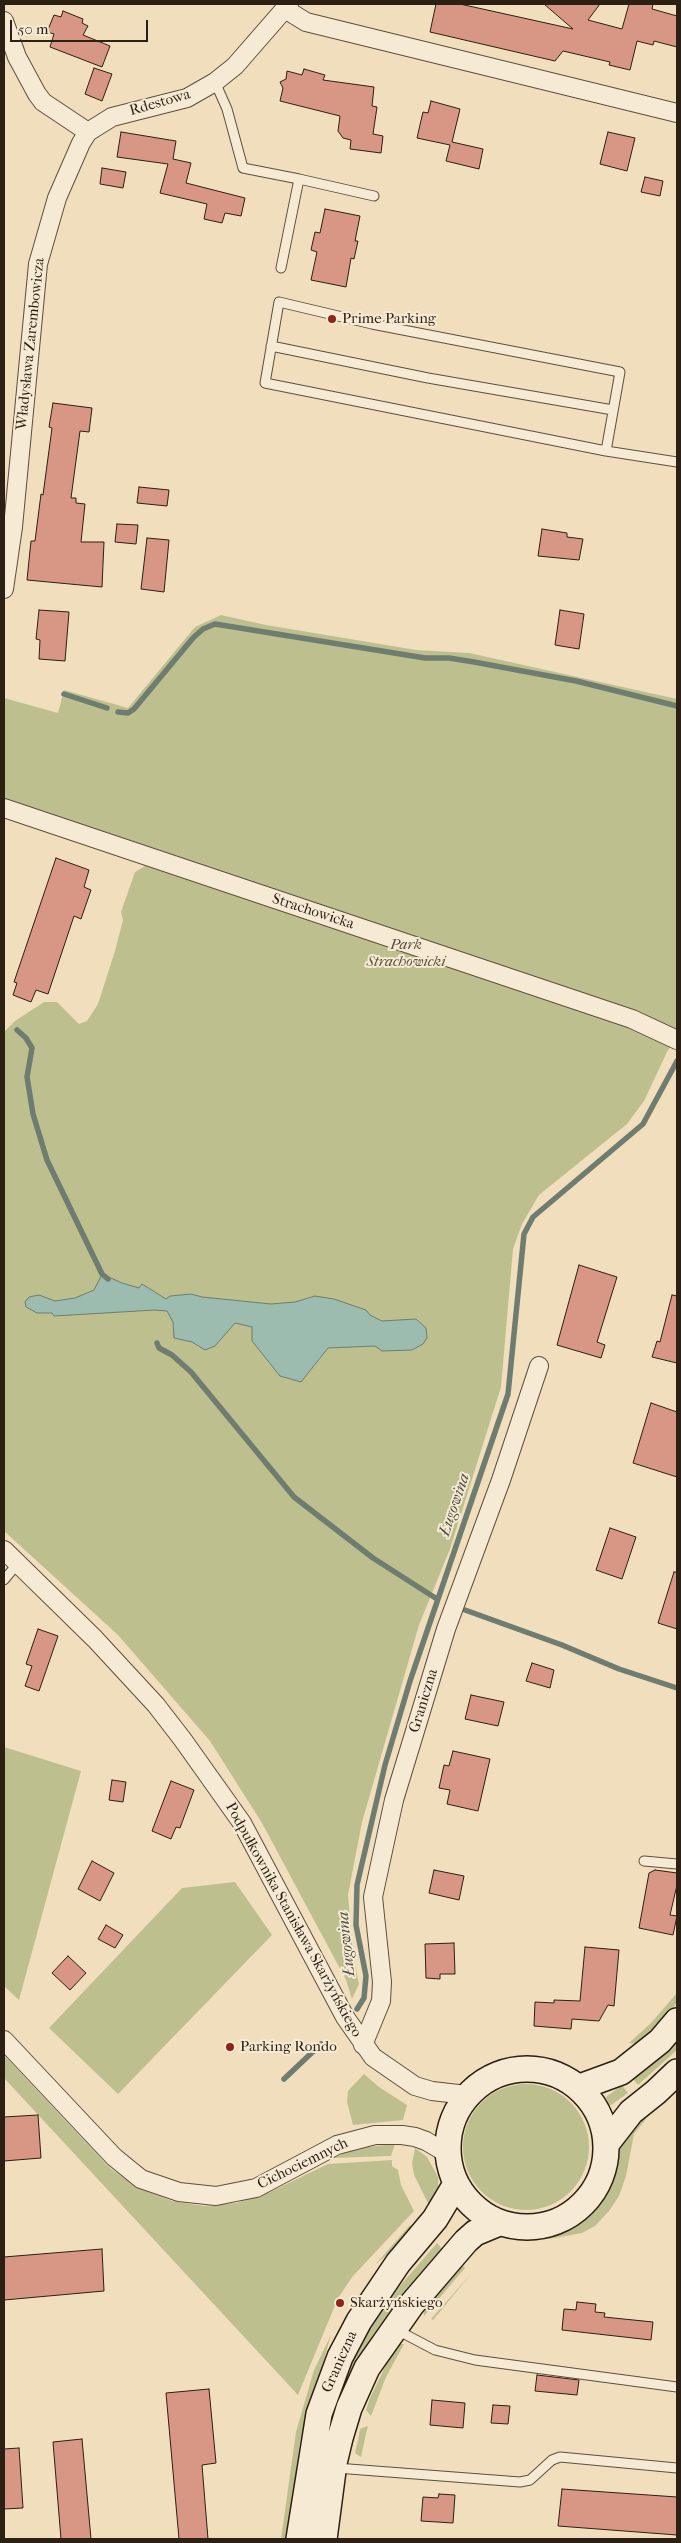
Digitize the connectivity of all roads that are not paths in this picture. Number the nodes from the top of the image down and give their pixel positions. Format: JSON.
{"nodes":[{"id":1,"x":287,"y":6,"type":"edge"},
{"id":2,"x":4,"y":21,"type":"edge"},
{"id":3,"x":215,"y":82,"type":"junction"},
{"id":4,"x":677,"y":113,"type":"edge"},
{"id":5,"x":88,"y":132,"type":"junction"},
{"id":6,"x":299,"y":179,"type":"junction"},
{"id":7,"x":374,"y":196,"type":"dead end"},
{"id":8,"x":281,"y":268,"type":"dead end"},
{"id":9,"x":271,"y":346,"type":"junction"},
{"id":10,"x":613,"y":410,"type":"junction"},
{"id":11,"x":606,"y":450,"type":"junction"},
{"id":12,"x":677,"y":462,"type":"edge"},
{"id":13,"x":4,"y":590,"type":"edge"},
{"id":14,"x":4,"y":808,"type":"edge"},
{"id":15,"x":677,"y":1040,"type":"edge"},
{"id":16,"x":539,"y":1366,"type":"dead end"},
{"id":17,"x":4,"y":1550,"type":"edge"},
{"id":18,"x":18,"y":1563,"type":"junction"},
{"id":19,"x":4,"y":1580,"type":"edge"},
{"id":20,"x":644,"y":1861,"type":"dead end"},
{"id":21,"x":677,"y":1864,"type":"edge"},
{"id":22,"x":677,"y":2021,"type":"edge"},
{"id":23,"x":4,"y":2040,"type":"edge"},
{"id":24,"x":363,"y":2045,"type":"junction"},
{"id":25,"x":677,"y":2072,"type":"edge"},
{"id":26,"x":580,"y":2087,"type":"junction"},
{"id":27,"x":467,"y":2095,"type":"junction"},
{"id":28,"x":608,"y":2143,"type":"junction"},
{"id":29,"x":448,"y":2154,"type":"junction"},
{"id":30,"x":456,"y":2184,"type":"junction"},
{"id":31,"x":500,"y":2223,"type":"junction"},
{"id":32,"x":393,"y":2328,"type":"junction"},
{"id":33,"x":677,"y":2387,"type":"edge"},
{"id":34,"x":333,"y":2467,"type":"junction"},
{"id":35,"x":677,"y":2468,"type":"edge"},
{"id":36,"x":299,"y":2539,"type":"edge"},
{"id":37,"x":324,"y":2539,"type":"edge"}],
"edges":[{"from":1,"to":3,"type":"street","name":"Rdestowa"},
{"from":1,"to":4,"type":"street"},
{"from":2,"to":5,"type":"street"},
{"from":3,"to":5,"type":"street","name":"Rdestowa"},
{"from":3,"to":6,"type":"lane"},
{"from":5,"to":13,"type":"street","name":"Władysława Zarembowicza"},
{"from":6,"to":7,"type":"lane"},
{"from":6,"to":8,"type":"lane"},
{"from":9,"to":10,"type":"lane"},
{"from":9,"to":10,"type":"lane"},
{"from":9,"to":11,"type":"lane"},
{"from":10,"to":11,"type":"lane"},
{"from":11,"to":12,"type":"lane"},
{"from":14,"to":15,"type":"street","name":"Strachowicka"},
{"from":16,"to":24,"type":"street","name":"Graniczna"},
{"from":17,"to":18,"type":"street","name":"Podpułkownika Stanisława Skarżyńskiego"},
{"from":18,"to":19,"type":"lane"},
{"from":18,"to":24,"type":"street","name":"Podpułkownika Stanisława Skarżyńskiego"},
{"from":20,"to":21,"type":"lane"},
{"from":22,"to":26,"type":"main road"},
{"from":23,"to":29,"type":"street","name":"Cichociemnych"},
{"from":24,"to":27,"type":"street","name":"Podpułkownika Stanisława Skarżyńskiego"},
{"from":25,"to":28,"type":"main road"},
{"from":26,"to":27,"type":"main road"},
{"from":26,"to":28,"type":"main road"},
{"from":27,"to":29,"type":"main road"},
{"from":28,"to":31,"type":"main road"},
{"from":29,"to":30,"type":"main road"},
{"from":30,"to":31,"type":"main road"},
{"from":30,"to":36,"type":"main road","name":"Graniczna"},
{"from":31,"to":32,"type":"main road","name":"Graniczna"},
{"from":32,"to":33,"type":"lane"},
{"from":32,"to":34,"type":"main road","name":"Graniczna"},
{"from":34,"to":35,"type":"lane"},
{"from":34,"to":37,"type":"main road","name":"Graniczna"}]}
